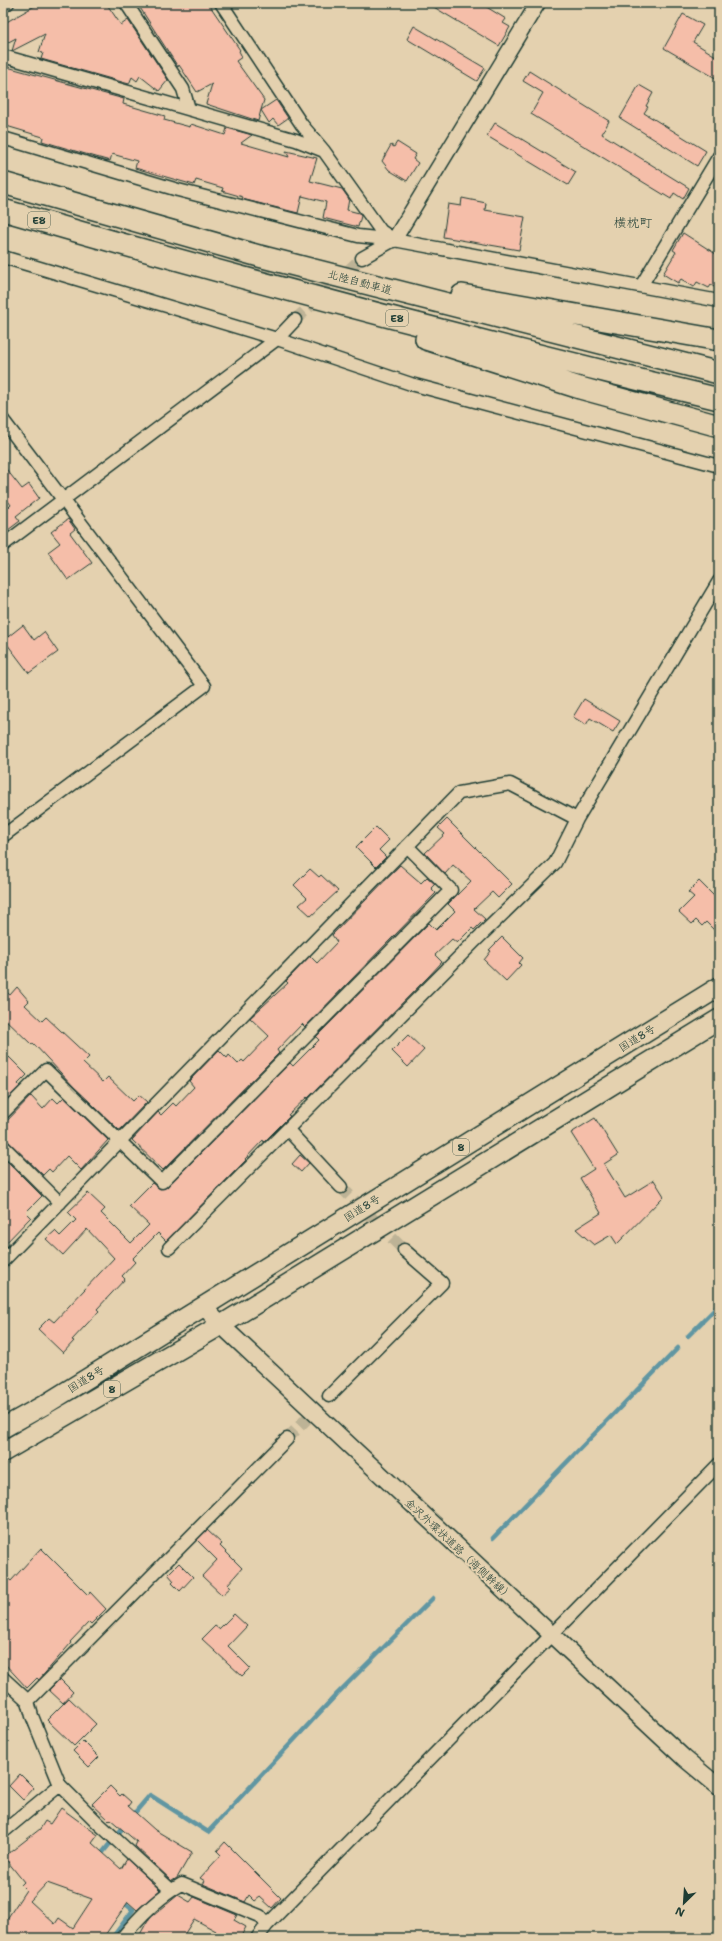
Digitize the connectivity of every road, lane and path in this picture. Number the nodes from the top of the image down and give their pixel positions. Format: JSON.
{"nodes":[{"id":1,"x":8,"y":3,"type":"edge"},
{"id":2,"x":126,"y":3,"type":"edge"},
{"id":3,"x":221,"y":3,"type":"edge"},
{"id":4,"x":538,"y":3,"type":"edge"},
{"id":5,"x":3,"y":6,"type":"edge"},
{"id":6,"x":3,"y":56,"type":"edge"},
{"id":7,"x":188,"y":109,"type":"junction"},
{"id":8,"x":3,"y":138,"type":"edge"},
{"id":9,"x":324,"y":151,"type":"junction"},
{"id":10,"x":719,"y":156,"type":"edge"},
{"id":11,"x":3,"y":183,"type":"edge"},
{"id":12,"x":3,"y":210,"type":"edge"},
{"id":13,"x":76,"y":231,"type":"junction"},
{"id":14,"x":394,"y":240,"type":"junction"},
{"id":15,"x":259,"y":256,"type":"junction"},
{"id":16,"x":3,"y":257,"type":"edge"},
{"id":17,"x":362,"y":258,"type":"tunnel mouth"},
{"id":18,"x":641,"y":286,"type":"junction"},
{"id":19,"x":719,"y":301,"type":"edge"},
{"id":20,"x":295,"y":320,"type":"tunnel mouth"},
{"id":21,"x":277,"y":339,"type":"junction"},
{"id":22,"x":719,"y":340,"type":"edge"},
{"id":23,"x":719,"y":372,"type":"edge"},
{"id":24,"x":719,"y":399,"type":"edge"},
{"id":25,"x":3,"y":420,"type":"edge"},
{"id":26,"x":719,"y":426,"type":"edge"},
{"id":27,"x":719,"y":466,"type":"edge"},
{"id":28,"x":64,"y":500,"type":"junction"},
{"id":29,"x":3,"y":546,"type":"edge"},
{"id":30,"x":719,"y":581,"type":"edge"},
{"id":31,"x":577,"y":820,"type":"junction"},
{"id":32,"x":3,"y":836,"type":"edge"},
{"id":33,"x":408,"y":846,"type":"junction"},
{"id":34,"x":719,"y":987,"type":"edge"},
{"id":35,"x":719,"y":1019,"type":"edge"},
{"id":36,"x":3,"y":1113,"type":"edge"},
{"id":37,"x":288,"y":1130,"type":"junction"},
{"id":38,"x":120,"y":1142,"type":"junction"},
{"id":39,"x":3,"y":1146,"type":"edge"},
{"id":40,"x":341,"y":1187,"type":"tunnel mouth"},
{"id":41,"x":60,"y":1203,"type":"junction"},
{"id":42,"x":169,"y":1248,"type":"dead end"},
{"id":43,"x":404,"y":1250,"type":"tunnel mouth"},
{"id":44,"x":3,"y":1261,"type":"edge"},
{"id":45,"x":203,"y":1306,"type":"junction"},
{"id":46,"x":220,"y":1325,"type":"junction"},
{"id":47,"x":329,"y":1396,"type":"tunnel mouth"},
{"id":48,"x":3,"y":1428,"type":"edge"},
{"id":49,"x":287,"y":1439,"type":"tunnel mouth"},
{"id":50,"x":3,"y":1452,"type":"edge"},
{"id":51,"x":719,"y":1464,"type":"edge"},
{"id":52,"x":551,"y":1634,"type":"junction"},
{"id":53,"x":3,"y":1678,"type":"edge"},
{"id":54,"x":28,"y":1701,"type":"junction"},
{"id":55,"x":60,"y":1785,"type":"junction"},
{"id":56,"x":719,"y":1787,"type":"edge"},
{"id":57,"x":3,"y":1832,"type":"edge"},
{"id":58,"x":171,"y":1890,"type":"junction"},
{"id":59,"x":263,"y":1933,"type":"edge"},
{"id":60,"x":122,"y":1938,"type":"edge"}],
"edges":[{"from":1,"to":5,"type":"street"},
{"from":2,"to":7,"type":"street"},
{"from":3,"to":9,"type":"street"},
{"from":4,"to":14,"type":"street"},
{"from":6,"to":7,"type":"street"},
{"from":7,"to":9,"type":"street"},
{"from":8,"to":14,"type":"street"},
{"from":9,"to":14,"type":"street"},
{"from":10,"to":18,"type":"street"},
{"from":11,"to":15,"type":"highway","name":"北陸自動車道","number":"E8"},
{"from":12,"to":13,"type":"highway","number":"E8"},
{"from":13,"to":24,"type":"highway","number":"E8"},
{"from":13,"to":26,"type":"highway"},
{"from":14,"to":17,"type":"street"},
{"from":14,"to":18,"type":"street"},
{"from":15,"to":22,"type":"highway"},
{"from":15,"to":23,"type":"highway","name":"北陸自動車道","number":"E8"},
{"from":16,"to":21,"type":"street"},
{"from":18,"to":19,"type":"street"},
{"from":20,"to":21,"type":"street"},
{"from":21,"to":27,"type":"street"},
{"from":21,"to":28,"type":"street"},
{"from":25,"to":28,"type":"street"},
{"from":28,"to":29,"type":"street"},
{"from":28,"to":32,"type":"street"},
{"from":30,"to":31,"type":"street"},
{"from":31,"to":33,"type":"street"},
{"from":31,"to":37,"type":"street"},
{"from":33,"to":38,"type":"street"},
{"from":33,"to":38,"type":"street"},
{"from":34,"to":45,"type":"highway","name":"国道8号","number":"8"},
{"from":35,"to":46,"type":"highway","name":"国道8号","number":"8"},
{"from":36,"to":38,"type":"street"},
{"from":37,"to":40,"type":"street"},
{"from":37,"to":42,"type":"street"},
{"from":38,"to":41,"type":"street"},
{"from":39,"to":41,"type":"street"},
{"from":41,"to":44,"type":"street"},
{"from":43,"to":47,"type":"street"},
{"from":45,"to":46,"type":"main road","name":"金沢外環状道路（海側幹線）"},
{"from":45,"to":48,"type":"highway","name":"国道8号","number":"8"},
{"from":46,"to":50,"type":"highway","name":"国道8号","number":"8"},
{"from":46,"to":52,"type":"main road","name":"金沢外環状道路（海側幹線）"},
{"from":49,"to":54,"type":"street"},
{"from":51,"to":52,"type":"street"},
{"from":52,"to":56,"type":"main road","name":"金沢外環状道路（海側幹線）"},
{"from":52,"to":59,"type":"street"},
{"from":53,"to":54,"type":"street"},
{"from":54,"to":55,"type":"street"},
{"from":55,"to":57,"type":"street"},
{"from":55,"to":58,"type":"street"},
{"from":58,"to":59,"type":"street"},
{"from":58,"to":60,"type":"street"}]}
